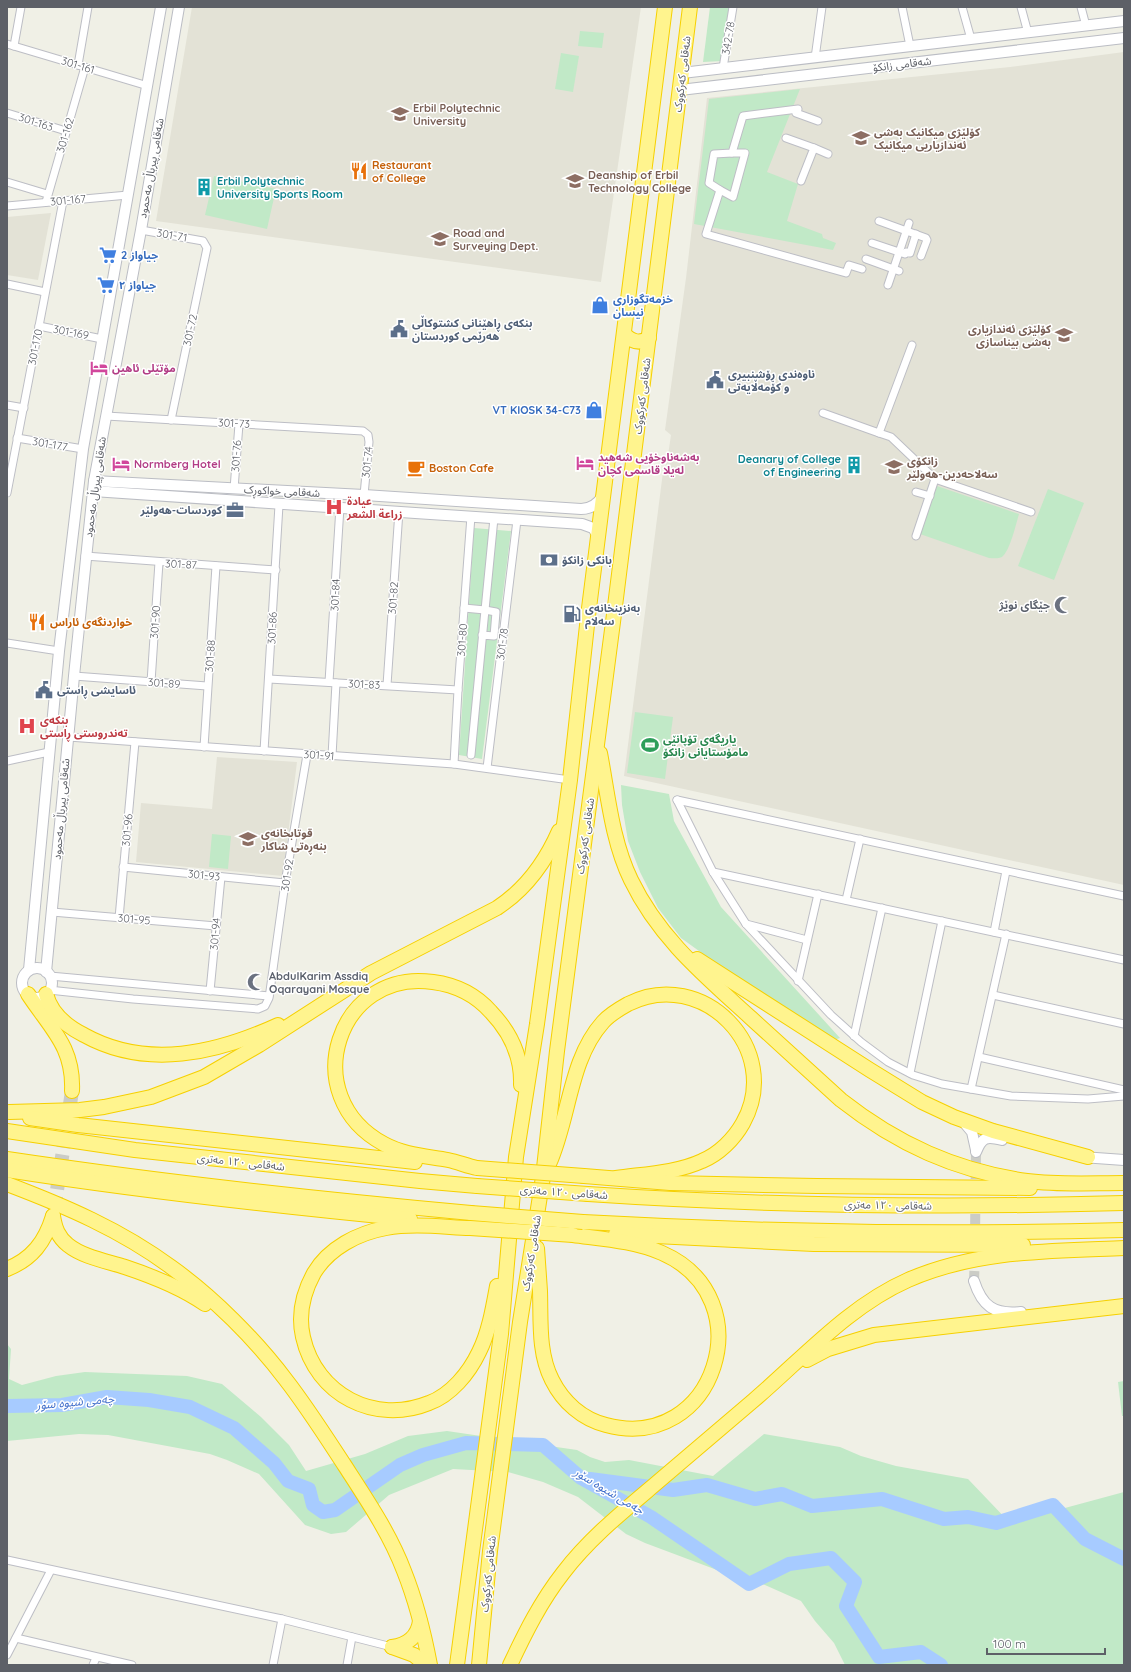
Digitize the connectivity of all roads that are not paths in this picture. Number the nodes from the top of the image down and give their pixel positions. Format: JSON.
{"nodes":[{"id":1,"x":20,"y":7,"type":"edge"},
{"id":2,"x":88,"y":7,"type":"edge"},
{"id":3,"x":161,"y":7,"type":"edge"},
{"id":4,"x":179,"y":7,"type":"edge"},
{"id":5,"x":665,"y":7,"type":"edge"},
{"id":6,"x":690,"y":7,"type":"edge"},
{"id":7,"x":733,"y":7,"type":"edge"},
{"id":8,"x":822,"y":7,"type":"edge"},
{"id":9,"x":902,"y":7,"type":"edge"},
{"id":10,"x":962,"y":7,"type":"edge"},
{"id":11,"x":1021,"y":7,"type":"edge"},
{"id":12,"x":1081,"y":7,"type":"edge"},
{"id":13,"x":1124,"y":21,"type":"edge"},
{"id":14,"x":1086,"y":26,"type":"junction"},
{"id":15,"x":1054,"y":29,"type":"junction"},
{"id":16,"x":1028,"y":32,"type":"junction"},
{"id":17,"x":1124,"y":38,"type":"edge"},
{"id":18,"x":971,"y":39,"type":"junction"},
{"id":19,"x":10,"y":45,"type":"edge"},
{"id":20,"x":1058,"y":45,"type":"junction"},
{"id":21,"x":910,"y":46,"type":"junction"},
{"id":22,"x":815,"y":58,"type":"junction"},
{"id":23,"x":78,"y":65,"type":"junction"},
{"id":24,"x":85,"y":67,"type":"junction"},
{"id":25,"x":723,"y":68,"type":"junction"},
{"id":26,"x":682,"y":73,"type":"junction"},
{"id":27,"x":148,"y":86,"type":"junction"},
{"id":28,"x":680,"y":90,"type":"junction"},
{"id":29,"x":7,"y":112,"type":"edge"},
{"id":30,"x":818,"y":121,"type":"dead end"},
{"id":31,"x":66,"y":131,"type":"junction"},
{"id":32,"x":786,"y":138,"type":"dead end"},
{"id":33,"x":814,"y":148,"type":"junction"},
{"id":34,"x":732,"y":153,"type":"junction"},
{"id":35,"x":828,"y":154,"type":"dead end"},
{"id":36,"x":802,"y":181,"type":"dead end"},
{"id":37,"x":7,"y":182,"type":"edge"},
{"id":38,"x":720,"y":190,"type":"junction"},
{"id":39,"x":47,"y":194,"type":"junction"},
{"id":40,"x":128,"y":195,"type":"junction"},
{"id":41,"x":63,"y":201,"type":"junction"},
{"id":42,"x":46,"y":202,"type":"junction"},
{"id":43,"x":7,"y":206,"type":"edge"},
{"id":44,"x":879,"y":221,"type":"dead end"},
{"id":45,"x":908,"y":227,"type":"junction"},
{"id":46,"x":141,"y":230,"type":"junction"},
{"id":47,"x":916,"y":234,"type":"junction"},
{"id":48,"x":203,"y":241,"type":"joint"},
{"id":49,"x":872,"y":242,"type":"dead end"},
{"id":50,"x":899,"y":252,"type":"junction"},
{"id":51,"x":921,"y":256,"type":"dead end"},
{"id":52,"x":866,"y":259,"type":"dead end"},
{"id":53,"x":862,"y":269,"type":"dead end"},
{"id":54,"x":896,"y":270,"type":"junction"},
{"id":55,"x":7,"y":284,"type":"edge"},
{"id":56,"x":888,"y":285,"type":"dead end"},
{"id":57,"x":45,"y":292,"type":"junction"},
{"id":58,"x":39,"y":326,"type":"junction"},
{"id":59,"x":624,"y":334,"type":"junction"},
{"id":60,"x":649,"y":338,"type":"junction"},
{"id":61,"x":102,"y":339,"type":"junction"},
{"id":62,"x":912,"y":345,"type":"dead end"},
{"id":63,"x":7,"y":405,"type":"edge"},
{"id":64,"x":24,"y":408,"type":"junction"},
{"id":65,"x":823,"y":413,"type":"dead end"},
{"id":66,"x":106,"y":416,"type":"junction"},
{"id":67,"x":171,"y":420,"type":"junction"},
{"id":68,"x":239,"y":424,"type":"junction"},
{"id":69,"x":363,"y":431,"type":"joint"},
{"id":70,"x":879,"y":433,"type":"junction"},
{"id":71,"x":17,"y":438,"type":"junction"},
{"id":72,"x":84,"y":449,"type":"junction"},
{"id":73,"x":9,"y":466,"type":"edge"},
{"id":74,"x":935,"y":478,"type":"junction"},
{"id":75,"x":93,"y":486,"type":"junction"},
{"id":76,"x":110,"y":488,"type":"junction"},
{"id":77,"x":234,"y":489,"type":"junction"},
{"id":78,"x":605,"y":489,"type":"junction"},
{"id":79,"x":916,"y":492,"type":"dead end"},
{"id":80,"x":7,"y":493,"type":"edge"},
{"id":81,"x":364,"y":495,"type":"junction"},
{"id":82,"x":930,"y":496,"type":"junction"},
{"id":83,"x":279,"y":505,"type":"junction"},
{"id":84,"x":340,"y":507,"type":"junction"},
{"id":85,"x":399,"y":511,"type":"junction"},
{"id":86,"x":1031,"y":512,"type":"dead end"},
{"id":87,"x":471,"y":516,"type":"junction"},
{"id":88,"x":494,"y":518,"type":"junction"},
{"id":89,"x":517,"y":520,"type":"junction"},
{"id":90,"x":916,"y":536,"type":"dead end"},
{"id":91,"x":598,"y":538,"type":"junction"},
{"id":92,"x":85,"y":556,"type":"junction"},
{"id":93,"x":159,"y":562,"type":"junction"},
{"id":94,"x":216,"y":566,"type":"junction"},
{"id":95,"x":276,"y":570,"type":"junction"},
{"id":96,"x":464,"y":608,"type":"junction"},
{"id":97,"x":485,"y":610,"type":"junction"},
{"id":98,"x":482,"y":635,"type":"junction"},
{"id":99,"x":7,"y":643,"type":"edge"},
{"id":100,"x":59,"y":651,"type":"junction"},
{"id":101,"x":74,"y":676,"type":"junction"},
{"id":102,"x":269,"y":680,"type":"junction"},
{"id":103,"x":151,"y":682,"type":"junction"},
{"id":104,"x":333,"y":682,"type":"junction"},
{"id":105,"x":387,"y":685,"type":"junction"},
{"id":106,"x":207,"y":686,"type":"junction"},
{"id":107,"x":458,"y":690,"type":"junction"},
{"id":108,"x":68,"y":737,"type":"junction"},
{"id":109,"x":598,"y":740,"type":"junction"},
{"id":110,"x":135,"y":742,"type":"junction"},
{"id":111,"x":204,"y":747,"type":"junction"},
{"id":112,"x":264,"y":751,"type":"junction"},
{"id":113,"x":49,"y":752,"type":"junction"},
{"id":114,"x":307,"y":755,"type":"junction"},
{"id":115,"x":471,"y":755,"type":"dead end"},
{"id":116,"x":332,"y":756,"type":"junction"},
{"id":117,"x":7,"y":761,"type":"edge"},
{"id":118,"x":454,"y":764,"type":"junction"},
{"id":119,"x":487,"y":768,"type":"junction"},
{"id":120,"x":570,"y":780,"type":"junction"},
{"id":121,"x":565,"y":818,"type":"junction"},
{"id":122,"x":860,"y":839,"type":"junction"},
{"id":123,"x":123,"y":867,"type":"junction"},
{"id":124,"x":1006,"y":871,"type":"junction"},
{"id":125,"x":713,"y":872,"type":"junction"},
{"id":126,"x":221,"y":877,"type":"junction"},
{"id":127,"x":285,"y":883,"type":"junction"},
{"id":128,"x":818,"y":894,"type":"junction"},
{"id":129,"x":1124,"y":896,"type":"edge"},
{"id":130,"x":846,"y":900,"type":"junction"},
{"id":131,"x":882,"y":908,"type":"junction"},
{"id":132,"x":52,"y":912,"type":"junction"},
{"id":133,"x":119,"y":918,"type":"junction"},
{"id":134,"x":942,"y":921,"type":"junction"},
{"id":135,"x":746,"y":924,"type":"junction"},
{"id":136,"x":216,"y":926,"type":"junction"},
{"id":137,"x":663,"y":931,"type":"junction"},
{"id":138,"x":994,"y":932,"type":"junction"},
{"id":139,"x":1006,"y":934,"type":"junction"},
{"id":140,"x":807,"y":940,"type":"junction"},
{"id":141,"x":1124,"y":960,"type":"edge"},
{"id":142,"x":29,"y":970,"type":"junction"},
{"id":143,"x":48,"y":974,"type":"junction"},
{"id":144,"x":798,"y":981,"type":"junction"},
{"id":145,"x":346,"y":988,"type":"junction"},
{"id":146,"x":210,"y":991,"type":"junction"},
{"id":147,"x":48,"y":992,"type":"junction"},
{"id":148,"x":28,"y":994,"type":"junction"},
{"id":149,"x":993,"y":995,"type":"junction"},
{"id":150,"x":269,"y":996,"type":"junction"},
{"id":151,"x":1124,"y":1024,"type":"edge"},
{"id":152,"x":854,"y":1036,"type":"junction"},
{"id":153,"x":978,"y":1057,"type":"junction"},
{"id":154,"x":910,"y":1073,"type":"junction"},
{"id":155,"x":971,"y":1089,"type":"junction"},
{"id":156,"x":1124,"y":1090,"type":"edge"},
{"id":157,"x":72,"y":1091,"type":"tunnel mouth"},
{"id":158,"x":1124,"y":1096,"type":"edge"},
{"id":159,"x":8,"y":1112,"type":"edge"},
{"id":160,"x":962,"y":1120,"type":"junction"},
{"id":161,"x":7,"y":1130,"type":"edge"},
{"id":162,"x":516,"y":1157,"type":"junction"},
{"id":163,"x":1088,"y":1158,"type":"junction"},
{"id":164,"x":7,"y":1159,"type":"edge"},
{"id":165,"x":1124,"y":1160,"type":"edge"},
{"id":166,"x":477,"y":1168,"type":"junction"},
{"id":167,"x":7,"y":1170,"type":"edge"},
{"id":168,"x":543,"y":1177,"type":"junction"},
{"id":169,"x":616,"y":1178,"type":"junction"},
{"id":170,"x":1124,"y":1183,"type":"edge"},
{"id":171,"x":7,"y":1184,"type":"edge"},
{"id":172,"x":1124,"y":1188,"type":"edge"},
{"id":173,"x":1124,"y":1203,"type":"edge"},
{"id":174,"x":511,"y":1219,"type":"junction"},
{"id":175,"x":536,"y":1222,"type":"junction"},
{"id":176,"x":470,"y":1228,"type":"junction"},
{"id":177,"x":1124,"y":1230,"type":"edge"},
{"id":178,"x":573,"y":1236,"type":"junction"},
{"id":179,"x":1124,"y":1244,"type":"edge"},
{"id":180,"x":1124,"y":1248,"type":"edge"},
{"id":181,"x":7,"y":1269,"type":"edge"},
{"id":182,"x":974,"y":1281,"type":"tunnel mouth"},
{"id":183,"x":1124,"y":1299,"type":"edge"},
{"id":184,"x":1124,"y":1306,"type":"edge"},
{"id":185,"x":240,"y":1328,"type":"junction"},
{"id":186,"x":771,"y":1386,"type":"junction"},
{"id":187,"x":7,"y":1560,"type":"edge"},
{"id":188,"x":52,"y":1570,"type":"junction"},
{"id":189,"x":282,"y":1619,"type":"junction"},
{"id":190,"x":420,"y":1621,"type":"junction"},
{"id":191,"x":352,"y":1637,"type":"junction"},
{"id":192,"x":16,"y":1638,"type":"junction"},
{"id":193,"x":392,"y":1647,"type":"junction"},
{"id":194,"x":7,"y":1655,"type":"edge"},
{"id":195,"x":96,"y":1658,"type":"junction"},
{"id":196,"x":93,"y":1665,"type":"edge"},
{"id":197,"x":132,"y":1665,"type":"edge"},
{"id":198,"x":273,"y":1665,"type":"edge"},
{"id":199,"x":346,"y":1665,"type":"edge"},
{"id":200,"x":426,"y":1665,"type":"edge"},
{"id":201,"x":430,"y":1665,"type":"edge"},
{"id":202,"x":457,"y":1665,"type":"edge"},
{"id":203,"x":479,"y":1665,"type":"edge"},
{"id":204,"x":510,"y":1665,"type":"edge"}],
"edges":[{"from":1,"to":19,"type":"street"},
{"from":2,"to":23,"type":"street"},
{"from":3,"to":27,"type":"main road","name":"شەقامی پیرباڵ مەحمود"},
{"from":4,"to":46,"type":"main road","name":"شەقامی پیرباڵ مەحمود"},
{"from":5,"to":59,"type":"highway","name":"شەقامی کەرکووک"},
{"from":6,"to":26,"type":"highway","name":"شەقامی کەرکووک"},
{"from":7,"to":25,"type":"street","name":"342-78"},
{"from":8,"to":22,"type":"street"},
{"from":9,"to":21,"type":"street"},
{"from":10,"to":18,"type":"street"},
{"from":11,"to":16,"type":"street"},
{"from":12,"to":14,"type":"street"},
{"from":13,"to":14,"type":"main road","name":"شەقامی زانکۆ"},
{"from":14,"to":15,"type":"main road","name":"شەقامی زانکۆ"},
{"from":15,"to":16,"type":"main road","name":"شەقامی زانکۆ"},
{"from":15,"to":20,"type":"main road"},
{"from":16,"to":18,"type":"main road","name":"شەقامی زانکۆ"},
{"from":17,"to":20,"type":"main road","name":"شەقامی زانکۆ"},
{"from":18,"to":21,"type":"main road","name":"شەقامی زانکۆ"},
{"from":19,"to":23,"type":"street","name":"301-161"},
{"from":20,"to":28,"type":"main road","name":"شەقامی زانکۆ"},
{"from":21,"to":22,"type":"main road","name":"شەقامی زانکۆ"},
{"from":22,"to":25,"type":"main road","name":"شەقامی زانکۆ"},
{"from":23,"to":24,"type":"street","name":"301-161"},
{"from":24,"to":27,"type":"street","name":"301-161"},
{"from":24,"to":31,"type":"street","name":"301-162"},
{"from":25,"to":26,"type":"main road","name":"شەقامی زانکۆ"},
{"from":26,"to":28,"type":"highway","name":"شەقامی کەرکووک"},
{"from":27,"to":40,"type":"main road","name":"شەقامی پیرباڵ مەحمود"},
{"from":28,"to":60,"type":"highway","name":"شەقامی کەرکووک"},
{"from":29,"to":31,"type":"street","name":"301-163"},
{"from":30,"to":34,"type":"street"},
{"from":31,"to":39,"type":"street","name":"301-162"},
{"from":32,"to":33,"type":"street"},
{"from":33,"to":35,"type":"street"},
{"from":33,"to":36,"type":"street"},
{"from":34,"to":38,"type":"street"},
{"from":34,"to":38,"type":"street"},
{"from":37,"to":39,"type":"street"},
{"from":38,"to":53,"type":"street"},
{"from":39,"to":42,"type":"street","name":"301-162"},
{"from":40,"to":41,"type":"street","name":"301-167"},
{"from":40,"to":61,"type":"main road","name":"شەقامی پیرباڵ مەحمود"},
{"from":41,"to":42,"type":"street","name":"301-167"},
{"from":41,"to":57,"type":"street","name":"301-170"},
{"from":42,"to":43,"type":"street","name":"301-167"},
{"from":44,"to":45,"type":"street"},
{"from":45,"to":47,"type":"street"},
{"from":45,"to":50,"type":"street"},
{"from":46,"to":48,"type":"street","name":"301-71"},
{"from":46,"to":66,"type":"main road","name":"شەقامی پیرباڵ مەحمود"},
{"from":47,"to":50,"type":"street"},
{"from":47,"to":51,"type":"street"},
{"from":48,"to":67,"type":"street","name":"301-72"},
{"from":49,"to":50,"type":"street"},
{"from":50,"to":54,"type":"street"},
{"from":52,"to":54,"type":"street"},
{"from":54,"to":56,"type":"street"},
{"from":55,"to":57,"type":"street"},
{"from":57,"to":58,"type":"street","name":"301-170"},
{"from":58,"to":61,"type":"street","name":"301-169"},
{"from":58,"to":64,"type":"street","name":"301-170"},
{"from":59,"to":60,"type":"highway"},
{"from":59,"to":78,"type":"highway","name":"شەقامی کەرکووک"},
{"from":60,"to":109,"type":"highway","name":"شەقامی کەرکووک"},
{"from":61,"to":72,"type":"main road","name":"شەقامی پیرباڵ مەحمود"},
{"from":62,"to":70,"type":"street"},
{"from":63,"to":64,"type":"street"},
{"from":64,"to":71,"type":"street","name":"301-170"},
{"from":65,"to":70,"type":"street"},
{"from":66,"to":67,"type":"street","name":"301-73"},
{"from":66,"to":75,"type":"main road","name":"شەقامی پیرباڵ مەحمود"},
{"from":67,"to":68,"type":"street","name":"301-73"},
{"from":68,"to":69,"type":"street","name":"301-73"},
{"from":68,"to":77,"type":"street","name":"301-76"},
{"from":69,"to":81,"type":"street","name":"301-74"},
{"from":70,"to":74,"type":"street"},
{"from":71,"to":72,"type":"street","name":"301-177"},
{"from":71,"to":73,"type":"street","name":"301-170"},
{"from":72,"to":100,"type":"main road","name":"شەقامی پیرباڵ مەحمود"},
{"from":73,"to":80,"type":"street","name":"301-170"},
{"from":74,"to":82,"type":"street"},
{"from":74,"to":86,"type":"street"},
{"from":75,"to":76,"type":"main road","name":"شەقامی خواکوڕک"},
{"from":75,"to":92,"type":"main road","name":"شەقامی پیرباڵ مەحمود"},
{"from":76,"to":77,"type":"main road","name":"شەقامی خواکوڕک"},
{"from":76,"to":83,"type":"main road","name":"شەقامی خواکوڕک"},
{"from":77,"to":81,"type":"main road","name":"شەقامی خواکوڕک"},
{"from":78,"to":81,"type":"main road","name":"شەقامی خواکوڕک"},
{"from":78,"to":91,"type":"highway","name":"شەقامی کەرکووک"},
{"from":79,"to":82,"type":"street"},
{"from":82,"to":90,"type":"street"},
{"from":83,"to":84,"type":"main road","name":"شەقامی خواکوڕک"},
{"from":83,"to":95,"type":"street","name":"301-86"},
{"from":84,"to":85,"type":"main road","name":"شەقامی خواکوڕک"},
{"from":84,"to":104,"type":"street","name":"301-84"},
{"from":85,"to":87,"type":"main road","name":"شەقامی خواکوڕک"},
{"from":85,"to":105,"type":"street","name":"301-82"},
{"from":87,"to":88,"type":"main road","name":"شەقامی خواکوڕک"},
{"from":87,"to":96,"type":"street","name":"301-80"},
{"from":88,"to":89,"type":"main road","name":"شەقامی خواکوڕک"},
{"from":88,"to":97,"type":"street"},
{"from":89,"to":91,"type":"main road","name":"شەقامی خواکوڕک"},
{"from":89,"to":119,"type":"street","name":"301-78"},
{"from":91,"to":120,"type":"highway","name":"شەقامی کەرکووک"},
{"from":92,"to":93,"type":"street","name":"301-87"},
{"from":92,"to":101,"type":"main road","name":"شەقامی پیرباڵ مەحمود"},
{"from":93,"to":94,"type":"street","name":"301-87"},
{"from":93,"to":103,"type":"street","name":"301-90"},
{"from":94,"to":95,"type":"street","name":"301-87"},
{"from":94,"to":106,"type":"street","name":"301-88"},
{"from":95,"to":102,"type":"street","name":"301-86"},
{"from":96,"to":97,"type":"street"},
{"from":96,"to":107,"type":"street","name":"301-80"},
{"from":97,"to":98,"type":"street"},
{"from":97,"to":98,"type":"street"},
{"from":98,"to":115,"type":"street"},
{"from":99,"to":100,"type":"street"},
{"from":100,"to":113,"type":"main road","name":"شەقامی پیرباڵ مەحمود"},
{"from":101,"to":103,"type":"street","name":"301-89"},
{"from":101,"to":108,"type":"main road","name":"شەقامی پیرباڵ مەحمود"},
{"from":102,"to":104,"type":"street","name":"301-83"},
{"from":102,"to":112,"type":"street","name":"301-86"},
{"from":103,"to":106,"type":"street","name":"301-89"},
{"from":104,"to":105,"type":"street","name":"301-83"},
{"from":104,"to":116,"type":"street","name":"301-84"},
{"from":105,"to":107,"type":"street","name":"301-83"},
{"from":106,"to":111,"type":"street","name":"301-88"},
{"from":107,"to":118,"type":"street","name":"301-80"},
{"from":108,"to":110,"type":"street","name":"301-91"},
{"from":108,"to":132,"type":"main road","name":"شەقامی پیرباڵ مەحمود"},
{"from":109,"to":137,"type":"highway"},
{"from":109,"to":168,"type":"highway","name":"شەقامی کەرکووک"},
{"from":110,"to":111,"type":"street","name":"301-91"},
{"from":110,"to":123,"type":"street","name":"301-96"},
{"from":111,"to":112,"type":"street","name":"301-91"},
{"from":112,"to":114,"type":"street","name":"301-91"},
{"from":113,"to":117,"type":"street"},
{"from":113,"to":142,"type":"main road","name":"شەقامی پیرباڵ مەحمود"},
{"from":114,"to":116,"type":"street","name":"301-91"},
{"from":114,"to":127,"type":"street","name":"301-92"},
{"from":116,"to":118,"type":"street","name":"301-91"},
{"from":118,"to":119,"type":"street","name":"301-91"},
{"from":119,"to":120,"type":"street","name":"301-91"},
{"from":120,"to":121,"type":"highway","name":"شەقامی کەرکووک"},
{"from":121,"to":145,"type":"highway"},
{"from":121,"to":162,"type":"highway","name":"شەقامی کەرکووک"},
{"from":122,"to":124,"type":"street"},
{"from":122,"to":125,"type":"street"},
{"from":122,"to":130,"type":"street"},
{"from":123,"to":126,"type":"street","name":"301-93"},
{"from":123,"to":133,"type":"street","name":"301-96"},
{"from":124,"to":129,"type":"street"},
{"from":124,"to":138,"type":"street"},
{"from":125,"to":128,"type":"street"},
{"from":125,"to":135,"type":"street"},
{"from":126,"to":127,"type":"street","name":"301-93"},
{"from":126,"to":136,"type":"street","name":"301-94"},
{"from":127,"to":150,"type":"street","name":"301-92"},
{"from":128,"to":130,"type":"street"},
{"from":128,"to":140,"type":"street"},
{"from":130,"to":131,"type":"street"},
{"from":131,"to":134,"type":"street"},
{"from":131,"to":152,"type":"street"},
{"from":132,"to":133,"type":"street","name":"301-95"},
{"from":132,"to":143,"type":"main road","name":"شەقامی پیرباڵ مەحمود"},
{"from":133,"to":136,"type":"street","name":"301-95"},
{"from":134,"to":138,"type":"street"},
{"from":134,"to":154,"type":"street"},
{"from":135,"to":140,"type":"street"},
{"from":135,"to":144,"type":"street"},
{"from":136,"to":146,"type":"street","name":"301-94"},
{"from":137,"to":160,"type":"highway"},
{"from":137,"to":170,"type":"highway"},
{"from":138,"to":139,"type":"street"},
{"from":139,"to":141,"type":"street"},
{"from":139,"to":149,"type":"street"},
{"from":140,"to":144,"type":"street"},
{"from":142,"to":143,"type":"main road"},
{"from":142,"to":148,"type":"main road","name":"شەقامی پیرباڵ مەحمود"},
{"from":143,"to":146,"type":"street"},
{"from":143,"to":147,"type":"main road","name":"شەقامی پیرباڵ مەحمود"},
{"from":144,"to":152,"type":"street"},
{"from":145,"to":147,"type":"highway"},
{"from":145,"to":159,"type":"highway"},
{"from":146,"to":150,"type":"street"},
{"from":147,"to":148,"type":"main road"},
{"from":147,"to":150,"type":"street"},
{"from":148,"to":157,"type":"highway"},
{"from":149,"to":151,"type":"street"},
{"from":149,"to":153,"type":"street"},
{"from":152,"to":154,"type":"street"},
{"from":153,"to":155,"type":"street"},
{"from":153,"to":156,"type":"street"},
{"from":154,"to":155,"type":"street"},
{"from":155,"to":158,"type":"street"},
{"from":159,"to":166,"type":"highway"},
{"from":160,"to":163,"type":"highway"},
{"from":160,"to":163,"type":"main road"},
{"from":161,"to":173,"type":"highway","name":"شەقامی ١٢٠ مەتری","bridge":true},
{"from":162,"to":166,"type":"highway"},
{"from":162,"to":174,"type":"highway","name":"شەقامی کەرکووک"},
{"from":163,"to":165,"type":"main road"},
{"from":164,"to":177,"type":"highway","bridge":true},
{"from":166,"to":169,"type":"highway","bridge":true},
{"from":167,"to":176,"type":"highway"},
{"from":168,"to":169,"type":"highway"},
{"from":168,"to":175,"type":"highway","name":"شەقامی کەرکووک"},
{"from":169,"to":172,"type":"highway"},
{"from":171,"to":185,"type":"highway"},
{"from":174,"to":176,"type":"highway"},
{"from":174,"to":202,"type":"highway","name":"شەقامی کەرکووک"},
{"from":175,"to":178,"type":"highway"},
{"from":175,"to":203,"type":"highway","name":"شەقامی کەرکووک"},
{"from":176,"to":178,"type":"highway","bridge":true},
{"from":178,"to":179,"type":"highway"},
{"from":180,"to":186,"type":"highway"},
{"from":181,"to":185,"type":"highway"},
{"from":182,"to":183,"type":"main road"},
{"from":184,"to":186,"type":"highway"},
{"from":185,"to":190,"type":"highway"},
{"from":186,"to":204,"type":"highway"},
{"from":187,"to":188,"type":"street"},
{"from":188,"to":189,"type":"street"},
{"from":188,"to":192,"type":"street"},
{"from":189,"to":191,"type":"street"},
{"from":189,"to":198,"type":"street"},
{"from":190,"to":193,"type":"highway"},
{"from":190,"to":201,"type":"highway"},
{"from":191,"to":193,"type":"street"},
{"from":191,"to":199,"type":"street"},
{"from":192,"to":194,"type":"street"},
{"from":192,"to":195,"type":"street"},
{"from":193,"to":200,"type":"highway"},
{"from":195,"to":196,"type":"street"},
{"from":195,"to":197,"type":"street"}]}
